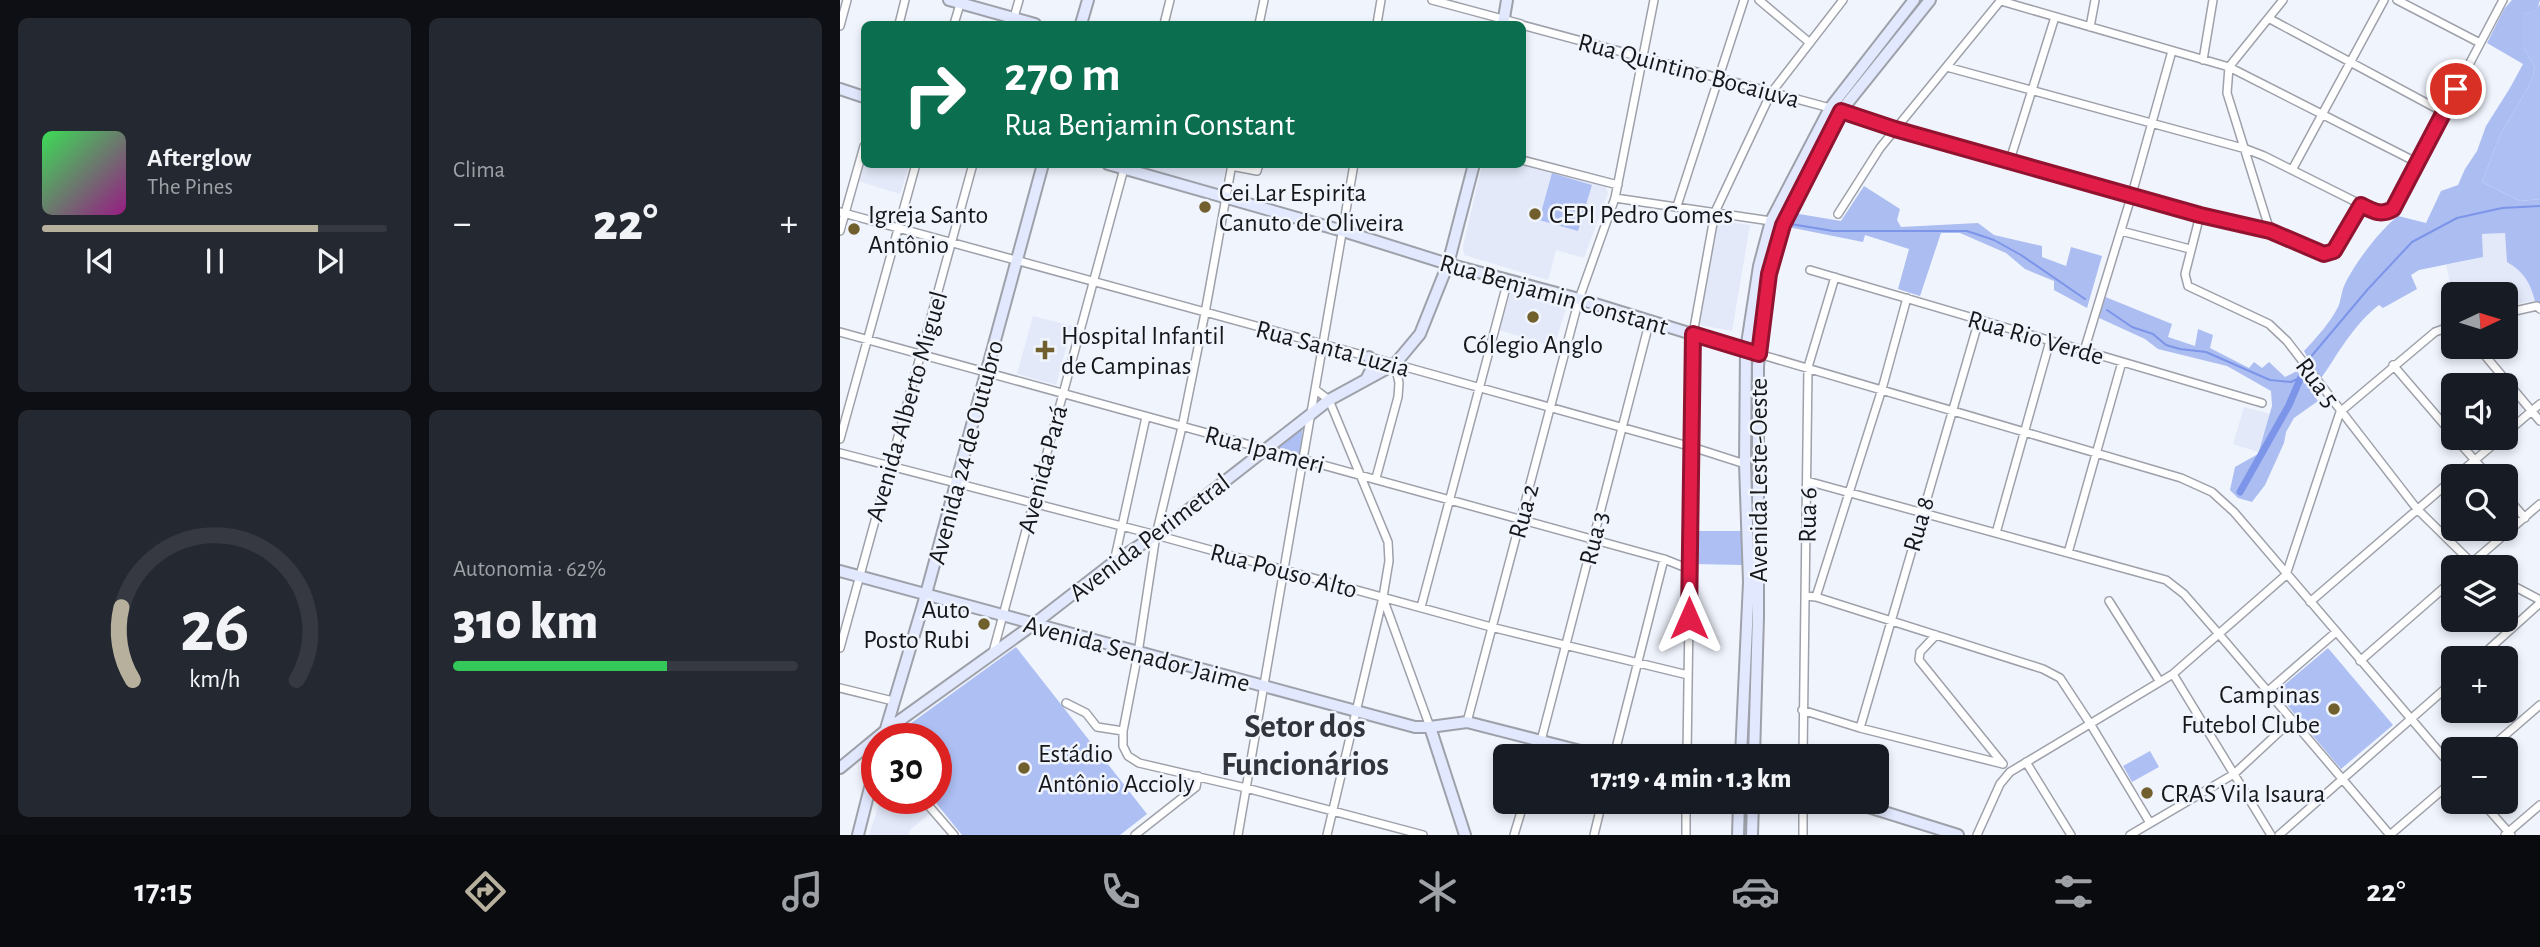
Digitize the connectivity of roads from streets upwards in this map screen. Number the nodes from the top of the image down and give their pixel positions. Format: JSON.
{"nodes":[{"id":1,"x":848,"y":0,"type":"edge"},
{"id":2,"x":905,"y":0,"type":"edge"},
{"id":3,"x":1019,"y":0,"type":"edge"},
{"id":4,"x":1088,"y":0,"type":"edge"},
{"id":5,"x":1170,"y":0,"type":"edge"},
{"id":6,"x":1264,"y":0,"type":"edge"},
{"id":7,"x":1381,"y":0,"type":"edge"},
{"id":8,"x":1432,"y":0,"type":"edge"},
{"id":9,"x":1507,"y":0,"type":"edge"},
{"id":10,"x":1654,"y":0,"type":"edge"},
{"id":11,"x":1744,"y":0,"type":"edge"},
{"id":12,"x":1759,"y":0,"type":"edge"},
{"id":13,"x":1843,"y":0,"type":"edge"},
{"id":14,"x":1914,"y":0,"type":"edge"},
{"id":15,"x":1930,"y":0,"type":"edge"},
{"id":16,"x":2001,"y":0,"type":"edge"},
{"id":17,"x":2095,"y":0,"type":"edge"},
{"id":18,"x":2213,"y":0,"type":"edge"},
{"id":19,"x":2283,"y":0,"type":"edge"},
{"id":20,"x":2384,"y":0,"type":"edge"},
{"id":21,"x":2397,"y":0,"type":"edge"},
{"id":22,"x":2503,"y":0,"type":"edge"},
{"id":23,"x":957,"y":1,"type":"edge"},
{"id":24,"x":2055,"y":17,"type":"junction"},
{"id":25,"x":2270,"y":19,"type":"junction"},
{"id":26,"x":900,"y":21,"type":"edge"},
{"id":27,"x":954,"y":21,"type":"edge"},
{"id":28,"x":1013,"y":21,"type":"edge"},
{"id":29,"x":1082,"y":21,"type":"edge"},
{"id":30,"x":1165,"y":21,"type":"edge"},
{"id":31,"x":1260,"y":21,"type":"edge"},
{"id":32,"x":1378,"y":21,"type":"edge"},
{"id":33,"x":1500,"y":21,"type":"edge"},
{"id":34,"x":1503,"y":21,"type":"edge"},
{"id":35,"x":840,"y":26,"type":"edge"},
{"id":36,"x":1526,"y":26,"type":"edge"},
{"id":37,"x":2090,"y":27,"type":"junction"},
{"id":38,"x":1811,"y":43,"type":"junction"},
{"id":39,"x":2480,"y":43,"type":"junction"},
{"id":40,"x":2172,"y":51,"type":"junction"},
{"id":41,"x":1644,"y":58,"type":"junction"},
{"id":42,"x":2203,"y":60,"type":"junction"},
{"id":43,"x":2351,"y":62,"type":"junction"},
{"id":44,"x":1947,"y":67,"type":"junction"},
{"id":45,"x":2229,"y":67,"type":"junction"},
{"id":46,"x":1718,"y":79,"type":"junction"},
{"id":47,"x":840,"y":89,"type":"edge"},
{"id":48,"x":2032,"y":90,"type":"junction"},
{"id":49,"x":1771,"y":93,"type":"junction"},
{"id":50,"x":861,"y":96,"type":"edge"},
{"id":51,"x":1835,"y":109,"type":"junction"},
{"id":52,"x":2445,"y":113,"type":"junction"},
{"id":53,"x":2323,"y":114,"type":"junction"},
{"id":54,"x":2152,"y":123,"type":"junction"},
{"id":55,"x":1895,"y":129,"type":"junction"},
{"id":56,"x":2246,"y":149,"type":"junction"},
{"id":57,"x":861,"y":155,"type":"edge"},
{"id":58,"x":2010,"y":160,"type":"junction"},
{"id":59,"x":1526,"y":161,"type":"edge"},
{"id":60,"x":2418,"y":163,"type":"junction"},
{"id":61,"x":915,"y":168,"type":"edge"},
{"id":62,"x":972,"y":168,"type":"edge"},
{"id":63,"x":1042,"y":168,"type":"edge"},
{"id":64,"x":1125,"y":168,"type":"edge"},
{"id":65,"x":1128,"y":168,"type":"edge"},
{"id":66,"x":1231,"y":168,"type":"edge"},
{"id":67,"x":1353,"y":168,"type":"edge"},
{"id":68,"x":1473,"y":168,"type":"edge"},
{"id":69,"x":2292,"y":170,"type":"junction"},
{"id":70,"x":1618,"y":185,"type":"junction"},
{"id":71,"x":2132,"y":194,"type":"junction"},
{"id":72,"x":1615,"y":198,"type":"junction"},
{"id":73,"x":1225,"y":199,"type":"junction"},
{"id":74,"x":2361,"y":205,"type":"junction"},
{"id":75,"x":1677,"y":206,"type":"junction"},
{"id":76,"x":1715,"y":212,"type":"junction"},
{"id":77,"x":842,"y":213,"type":"edge"},
{"id":78,"x":1838,"y":214,"type":"dead end"},
{"id":79,"x":2200,"y":215,"type":"junction"},
{"id":80,"x":1771,"y":220,"type":"junction"},
{"id":81,"x":898,"y":229,"type":"junction"},
{"id":82,"x":2121,"y":230,"type":"junction"},
{"id":83,"x":840,"y":231,"type":"edge"},
{"id":84,"x":1343,"y":231,"type":"junction"},
{"id":85,"x":2270,"y":231,"type":"junction"},
{"id":86,"x":952,"y":243,"type":"junction"},
{"id":87,"x":2190,"y":249,"type":"junction"},
{"id":88,"x":1016,"y":262,"type":"junction"},
{"id":89,"x":1448,"y":264,"type":"junction"},
{"id":90,"x":1810,"y":270,"type":"dead end"},
{"id":91,"x":1835,"y":277,"type":"junction"},
{"id":92,"x":1508,"y":280,"type":"junction"},
{"id":93,"x":1093,"y":281,"type":"junction"},
{"id":94,"x":1579,"y":299,"type":"junction"},
{"id":95,"x":1907,"y":299,"type":"junction"},
{"id":96,"x":2540,"y":309,"type":"edge"},
{"id":97,"x":2518,"y":310,"type":"edge"},
{"id":98,"x":1205,"y":313,"type":"junction"},
{"id":99,"x":1650,"y":320,"type":"junction"},
{"id":100,"x":1979,"y":320,"type":"junction"},
{"id":101,"x":2441,"y":330,"type":"edge"},
{"id":102,"x":840,"y":332,"type":"edge"},
{"id":103,"x":1693,"y":334,"type":"junction"},
{"id":104,"x":868,"y":339,"type":"junction"},
{"id":105,"x":2050,"y":341,"type":"junction"},
{"id":106,"x":1324,"y":346,"type":"junction"},
{"id":107,"x":1746,"y":351,"type":"junction"},
{"id":108,"x":2084,"y":351,"type":"junction"},
{"id":109,"x":920,"y":354,"type":"junction"},
{"id":110,"x":1759,"y":354,"type":"junction"},
{"id":111,"x":1369,"y":357,"type":"junction"},
{"id":112,"x":2488,"y":359,"type":"edge"},
{"id":113,"x":2122,"y":362,"type":"junction"},
{"id":114,"x":1395,"y":364,"type":"junction"},
{"id":115,"x":2393,"y":365,"type":"junction"},
{"id":116,"x":1808,"y":367,"type":"junction"},
{"id":117,"x":987,"y":372,"type":"junction"},
{"id":118,"x":1367,"y":378,"type":"junction"},
{"id":119,"x":1479,"y":388,"type":"junction"},
{"id":120,"x":1882,"y":389,"type":"junction"},
{"id":121,"x":1315,"y":390,"type":"junction"},
{"id":122,"x":1063,"y":393,"type":"junction"},
{"id":123,"x":1329,"y":400,"type":"junction"},
{"id":124,"x":2262,"y":403,"type":"dead end"},
{"id":125,"x":2540,"y":404,"type":"edge"},
{"id":126,"x":1550,"y":408,"type":"junction"},
{"id":127,"x":1951,"y":410,"type":"junction"},
{"id":128,"x":2532,"y":411,"type":"junction"},
{"id":129,"x":2340,"y":412,"type":"junction"},
{"id":130,"x":1311,"y":413,"type":"junction"},
{"id":131,"x":1146,"y":417,"type":"junction"},
{"id":132,"x":2540,"y":421,"type":"edge"},
{"id":133,"x":2441,"y":422,"type":"edge"},
{"id":134,"x":2518,"y":423,"type":"edge"},
{"id":135,"x":1182,"y":427,"type":"junction"},
{"id":136,"x":1622,"y":428,"type":"junction"},
{"id":137,"x":2025,"y":431,"type":"junction"},
{"id":138,"x":840,"y":439,"type":"edge"},
{"id":139,"x":1692,"y":447,"type":"junction"},
{"id":140,"x":1265,"y":449,"type":"junction"},
{"id":141,"x":2466,"y":450,"type":"edge"},
{"id":142,"x":2487,"y":450,"type":"edge"},
{"id":143,"x":840,"y":453,"type":"edge"},
{"id":144,"x":2097,"y":453,"type":"junction"},
{"id":145,"x":1303,"y":460,"type":"junction"},
{"id":146,"x":2475,"y":460,"type":"junction"},
{"id":147,"x":1745,"y":464,"type":"junction"},
{"id":148,"x":2470,"y":464,"type":"edge"},
{"id":149,"x":2478,"y":464,"type":"edge"},
{"id":150,"x":889,"y":466,"type":"junction"},
{"id":151,"x":1359,"y":474,"type":"junction"},
{"id":152,"x":1376,"y":478,"type":"junction"},
{"id":153,"x":1807,"y":481,"type":"junction"},
{"id":154,"x":957,"y":482,"type":"junction"},
{"id":155,"x":2441,"y":489,"type":"edge"},
{"id":156,"x":1849,"y":492,"type":"junction"},
{"id":157,"x":1448,"y":500,"type":"junction"},
{"id":158,"x":1033,"y":504,"type":"junction"},
{"id":159,"x":2540,"y":505,"type":"edge"},
{"id":160,"x":2417,"y":509,"type":"junction"},
{"id":161,"x":2518,"y":510,"type":"edge"},
{"id":162,"x":1922,"y":513,"type":"junction"},
{"id":163,"x":2525,"y":518,"type":"junction"},
{"id":164,"x":1520,"y":520,"type":"junction"},
{"id":165,"x":1121,"y":526,"type":"junction"},
{"id":166,"x":1996,"y":533,"type":"junction"},
{"id":167,"x":1156,"y":534,"type":"junction"},
{"id":168,"x":1593,"y":540,"type":"junction"},
{"id":169,"x":2068,"y":553,"type":"junction"},
{"id":170,"x":2461,"y":555,"type":"edge"},
{"id":171,"x":2484,"y":555,"type":"edge"},
{"id":172,"x":1664,"y":559,"type":"junction"},
{"id":173,"x":1114,"y":562,"type":"junction"},
{"id":174,"x":1689,"y":569,"type":"junction"},
{"id":175,"x":1285,"y":570,"type":"junction"},
{"id":176,"x":840,"y":572,"type":"edge"},
{"id":177,"x":2286,"y":575,"type":"junction"},
{"id":178,"x":858,"y":576,"type":"junction"},
{"id":179,"x":2518,"y":589,"type":"edge"},
{"id":180,"x":2441,"y":590,"type":"edge"},
{"id":181,"x":926,"y":595,"type":"junction"},
{"id":182,"x":1805,"y":596,"type":"junction"},
{"id":183,"x":1383,"y":597,"type":"junction"},
{"id":184,"x":1816,"y":597,"type":"junction"},
{"id":185,"x":2109,"y":601,"type":"dead end"},
{"id":186,"x":2309,"y":602,"type":"junction"},
{"id":187,"x":2540,"y":602,"type":"edge"},
{"id":188,"x":1421,"y":607,"type":"junction"},
{"id":189,"x":1002,"y":616,"type":"junction"},
{"id":190,"x":1891,"y":620,"type":"junction"},
{"id":191,"x":1034,"y":624,"type":"junction"},
{"id":192,"x":1376,"y":625,"type":"junction"},
{"id":193,"x":1394,"y":627,"type":"junction"},
{"id":194,"x":1491,"y":627,"type":"junction"},
{"id":195,"x":2336,"y":632,"type":"junction"},
{"id":196,"x":2218,"y":633,"type":"junction"},
{"id":197,"x":1936,"y":635,"type":"junction"},
{"id":198,"x":1566,"y":646,"type":"junction"},
{"id":199,"x":2492,"y":646,"type":"edge"},
{"id":200,"x":840,"y":648,"type":"edge"},
{"id":201,"x":993,"y":652,"type":"junction"},
{"id":202,"x":1138,"y":653,"type":"junction"},
{"id":203,"x":2360,"y":661,"type":"junction"},
{"id":204,"x":1638,"y":663,"type":"junction"},
{"id":205,"x":2173,"y":674,"type":"junction"},
{"id":206,"x":1688,"y":675,"type":"junction"},
{"id":207,"x":2160,"y":682,"type":"junction"},
{"id":208,"x":1263,"y":687,"type":"junction"},
{"id":209,"x":840,"y":688,"type":"edge"},
{"id":210,"x":2267,"y":692,"type":"junction"},
{"id":211,"x":2441,"y":693,"type":"edge"},
{"id":212,"x":893,"y":701,"type":"junction"},
{"id":213,"x":1066,"y":703,"type":"dead end"},
{"id":214,"x":2540,"y":705,"type":"edge"},
{"id":215,"x":919,"y":708,"type":"junction"},
{"id":216,"x":1802,"y":710,"type":"junction"},
{"id":217,"x":1357,"y":712,"type":"junction"},
{"id":218,"x":2411,"y":720,"type":"junction"},
{"id":219,"x":2291,"y":721,"type":"junction"},
{"id":220,"x":1467,"y":722,"type":"junction"},
{"id":221,"x":887,"y":723,"type":"edge"},
{"id":222,"x":900,"y":723,"type":"edge"},
{"id":223,"x":2091,"y":725,"type":"junction"},
{"id":224,"x":1430,"y":727,"type":"junction"},
{"id":225,"x":1860,"y":728,"type":"junction"},
{"id":226,"x":1123,"y":731,"type":"junction"},
{"id":227,"x":2503,"y":737,"type":"edge"},
{"id":228,"x":1541,"y":741,"type":"junction"},
{"id":229,"x":1540,"y":744,"type":"edge"},
{"id":230,"x":1553,"y":744,"type":"edge"},
{"id":231,"x":1617,"y":744,"type":"edge"},
{"id":232,"x":1687,"y":744,"type":"edge"},
{"id":233,"x":1742,"y":744,"type":"edge"},
{"id":234,"x":1754,"y":744,"type":"edge"},
{"id":235,"x":1803,"y":744,"type":"edge"},
{"id":236,"x":861,"y":752,"type":"edge"},
{"id":237,"x":2441,"y":754,"type":"edge"},
{"id":238,"x":2026,"y":762,"type":"junction"},
{"id":239,"x":2003,"y":764,"type":"junction"},
{"id":240,"x":840,"y":768,"type":"edge"},
{"id":241,"x":2010,"y":772,"type":"junction"},
{"id":242,"x":2234,"y":774,"type":"junction"},
{"id":243,"x":1198,"y":776,"type":"junction"},
{"id":244,"x":2342,"y":780,"type":"junction"},
{"id":245,"x":1246,"y":788,"type":"junction"},
{"id":246,"x":2441,"y":791,"type":"edge"},
{"id":247,"x":2540,"y":805,"type":"edge"},
{"id":248,"x":1333,"y":810,"type":"junction"},
{"id":249,"x":863,"y":814,"type":"edge"},
{"id":250,"x":936,"y":814,"type":"edge"},
{"id":251,"x":1520,"y":814,"type":"edge"},
{"id":252,"x":1599,"y":814,"type":"edge"},
{"id":253,"x":1686,"y":814,"type":"edge"},
{"id":254,"x":1739,"y":814,"type":"edge"},
{"id":255,"x":1753,"y":814,"type":"edge"},
{"id":256,"x":1804,"y":814,"type":"edge"},
{"id":257,"x":1889,"y":814,"type":"edge"},
{"id":258,"x":2492,"y":814,"type":"edge"},
{"id":259,"x":2150,"y":823,"type":"junction"},
{"id":260,"x":1404,"y":833,"type":"edge"},
{"id":261,"x":2508,"y":834,"type":"edge"},
{"id":262,"x":858,"y":835,"type":"edge"},
{"id":263,"x":954,"y":835,"type":"edge"},
{"id":264,"x":1135,"y":835,"type":"edge"},
{"id":265,"x":1238,"y":835,"type":"edge"},
{"id":266,"x":1327,"y":835,"type":"edge"},
{"id":267,"x":1423,"y":835,"type":"edge"},
{"id":268,"x":1465,"y":835,"type":"edge"},
{"id":269,"x":1514,"y":835,"type":"edge"},
{"id":270,"x":1594,"y":835,"type":"edge"},
{"id":271,"x":1686,"y":835,"type":"edge"},
{"id":272,"x":1738,"y":835,"type":"edge"},
{"id":273,"x":1752,"y":835,"type":"edge"},
{"id":274,"x":1803,"y":835,"type":"edge"},
{"id":275,"x":1958,"y":835,"type":"edge"},
{"id":276,"x":1977,"y":835,"type":"edge"},
{"id":277,"x":2071,"y":835,"type":"edge"},
{"id":278,"x":2130,"y":835,"type":"edge"},
{"id":279,"x":2271,"y":835,"type":"edge"},
{"id":280,"x":2279,"y":835,"type":"edge"},
{"id":281,"x":2390,"y":835,"type":"edge"}],
"edges":[{"from":1,"to":35,"type":"street"},
{"from":2,"to":26,"type":"street"},
{"from":3,"to":28,"type":"street"},
{"from":4,"to":29,"type":"street"},
{"from":5,"to":30,"type":"street"},
{"from":6,"to":31,"type":"street"},
{"from":7,"to":32,"type":"street"},
{"from":8,"to":33,"type":"street","name":"Rua Quintino Bocaiuva"},
{"from":9,"to":34,"type":"street"},
{"from":10,"to":41,"type":"street","name":"Rua 2"},
{"from":11,"to":46,"type":"street"},
{"from":12,"to":38,"type":"street"},
{"from":13,"to":38,"type":"street"},
{"from":14,"to":51,"type":"street","name":"Avenida Leste-Oeste"},
{"from":15,"to":51,"type":"street","name":"Avenida Leste-Oeste"},
{"from":16,"to":24,"type":"street"},
{"from":16,"to":44,"type":"street"},
{"from":17,"to":37,"type":"street"},
{"from":18,"to":42,"type":"street"},
{"from":19,"to":25,"type":"street"},
{"from":20,"to":43,"type":"street"},
{"from":21,"to":39,"type":"street"},
{"from":22,"to":39,"type":"street"},
{"from":23,"to":27,"type":"street"},
{"from":23,"to":28,"type":"street"},
{"from":24,"to":37,"type":"street"},
{"from":24,"to":48,"type":"street"},
{"from":25,"to":43,"type":"street"},
{"from":25,"to":45,"type":"street"},
{"from":36,"to":41,"type":"street","name":"Rua Quintino Bocaiuva"},
{"from":37,"to":40,"type":"street"},
{"from":38,"to":49,"type":"street"},
{"from":39,"to":52,"type":"street"},
{"from":40,"to":42,"type":"street"},
{"from":40,"to":54,"type":"street"},
{"from":41,"to":46,"type":"street","name":"Rua Quintino Bocaiuva"},
{"from":41,"to":70,"type":"street","name":"Rua 2"},
{"from":42,"to":45,"type":"street"},
{"from":43,"to":52,"type":"street"},
{"from":43,"to":53,"type":"street"},
{"from":44,"to":48,"type":"street"},
{"from":44,"to":55,"type":"street"},
{"from":45,"to":53,"type":"street"},
{"from":45,"to":56,"type":"street"},
{"from":46,"to":49,"type":"street","name":"Rua Quintino Bocaiuva"},
{"from":46,"to":75,"type":"street"},
{"from":47,"to":50,"type":"street"},
{"from":48,"to":54,"type":"street"},
{"from":48,"to":58,"type":"street"},
{"from":49,"to":51,"type":"street","name":"Rua Quintino Bocaiuva"},
{"from":49,"to":76,"type":"street"},
{"from":51,"to":55,"type":"street","name":"Rua Quintino Bocaiuva"},
{"from":51,"to":80,"type":"street","name":"Avenida Leste-Oeste"},
{"from":51,"to":110,"type":"street","name":"Avenida Leste-Oeste"},
{"from":52,"to":60,"type":"street"},
{"from":53,"to":60,"type":"street"},
{"from":53,"to":69,"type":"street"},
{"from":54,"to":56,"type":"street"},
{"from":54,"to":71,"type":"street"},
{"from":55,"to":58,"type":"street"},
{"from":55,"to":78,"type":"street"},
{"from":56,"to":69,"type":"street"},
{"from":56,"to":85,"type":"street"},
{"from":57,"to":77,"type":"street"},
{"from":58,"to":71,"type":"street"},
{"from":59,"to":70,"type":"street"},
{"from":60,"to":74,"type":"street"},
{"from":61,"to":81,"type":"street"},
{"from":62,"to":86,"type":"street","name":"Avenida Alberto Miguel"},
{"from":63,"to":88,"type":"street","name":"Avenida 24 de Outubro"},
{"from":64,"to":93,"type":"street","name":"Avenida Pará"},
{"from":65,"to":73,"type":"street","name":"Rua Benjamin Constant"},
{"from":66,"to":73,"type":"street"},
{"from":67,"to":84,"type":"street"},
{"from":68,"to":89,"type":"street"},
{"from":69,"to":74,"type":"street"},
{"from":70,"to":72,"type":"street","name":"Rua 2"},
{"from":71,"to":79,"type":"street"},
{"from":71,"to":82,"type":"street"},
{"from":72,"to":75,"type":"street"},
{"from":72,"to":94,"type":"street","name":"Rua 2"},
{"from":73,"to":84,"type":"street","name":"Rua Benjamin Constant"},
{"from":73,"to":98,"type":"street"},
{"from":74,"to":85,"type":"street"},
{"from":75,"to":76,"type":"street"},
{"from":76,"to":80,"type":"street"},
{"from":76,"to":103,"type":"street"},
{"from":77,"to":81,"type":"street","name":"Rua Santa Luzia"},
{"from":77,"to":83,"type":"street"},
{"from":79,"to":85,"type":"street"},
{"from":79,"to":87,"type":"street","name":"Rua 5"},
{"from":80,"to":107,"type":"street","name":"Avenida Leste-Oeste"},
{"from":81,"to":86,"type":"street","name":"Rua Santa Luzia"},
{"from":81,"to":104,"type":"street"},
{"from":82,"to":87,"type":"street"},
{"from":82,"to":108,"type":"street"},
{"from":84,"to":89,"type":"street","name":"Rua Benjamin Constant"},
{"from":84,"to":106,"type":"street"},
{"from":86,"to":88,"type":"street","name":"Rua Santa Luzia"},
{"from":86,"to":109,"type":"street","name":"Avenida Alberto Miguel"},
{"from":87,"to":129,"type":"street","name":"Rua 5"},
{"from":88,"to":93,"type":"street","name":"Rua Santa Luzia"},
{"from":88,"to":117,"type":"street","name":"Avenida 24 de Outubro"},
{"from":89,"to":92,"type":"street","name":"Rua Benjamin Constant"},
{"from":89,"to":114,"type":"street"},
{"from":90,"to":91,"type":"street","name":"Rua Rio Verde"},
{"from":91,"to":95,"type":"street","name":"Rua Rio Verde"},
{"from":91,"to":116,"type":"street","name":"Rua 6"},
{"from":92,"to":94,"type":"street","name":"Rua Benjamin Constant"},
{"from":92,"to":119,"type":"street"},
{"from":93,"to":98,"type":"street","name":"Rua Santa Luzia"},
{"from":93,"to":122,"type":"street","name":"Avenida Pará"},
{"from":94,"to":99,"type":"street","name":"Rua Benjamin Constant"},
{"from":94,"to":126,"type":"street","name":"Rua 2"},
{"from":95,"to":100,"type":"street","name":"Rua Rio Verde"},
{"from":95,"to":120,"type":"street"},
{"from":96,"to":97,"type":"street"},
{"from":98,"to":106,"type":"street","name":"Rua Santa Luzia"},
{"from":98,"to":135,"type":"street"},
{"from":99,"to":103,"type":"street","name":"Rua Benjamin Constant"},
{"from":99,"to":136,"type":"street","name":"Rua 3"},
{"from":100,"to":105,"type":"street","name":"Rua Rio Verde"},
{"from":100,"to":127,"type":"street","name":"Rua 8"},
{"from":101,"to":115,"type":"street"},
{"from":102,"to":104,"type":"street","name":"Rua Ipameri"},
{"from":103,"to":107,"type":"street","name":"Rua Benjamin Constant"},
{"from":103,"to":139,"type":"street"},
{"from":104,"to":109,"type":"street","name":"Rua Ipameri"},
{"from":104,"to":138,"type":"street"},
{"from":105,"to":108,"type":"street","name":"Rua Rio Verde"},
{"from":105,"to":137,"type":"street"},
{"from":106,"to":111,"type":"street","name":"Rua Santa Luzia"},
{"from":106,"to":121,"type":"street"},
{"from":107,"to":110,"type":"street","name":"Rua Benjamin Constant"},
{"from":107,"to":147,"type":"street","name":"Avenida Leste-Oeste"},
{"from":108,"to":113,"type":"street","name":"Rua Rio Verde"},
{"from":109,"to":117,"type":"street","name":"Rua Ipameri"},
{"from":109,"to":150,"type":"street","name":"Avenida Alberto Miguel"},
{"from":110,"to":116,"type":"street","name":"Rua Benjamin Constant"},
{"from":110,"to":234,"type":"street","name":"Avenida Leste-Oeste"},
{"from":111,"to":114,"type":"street","name":"Rua Santa Luzia"},
{"from":111,"to":118,"type":"street"},
{"from":112,"to":128,"type":"street"},
{"from":113,"to":124,"type":"street","name":"Rua Rio Verde"},
{"from":113,"to":144,"type":"street"},
{"from":114,"to":118,"type":"street","name":"Avenida Perimetral"},
{"from":114,"to":119,"type":"street","name":"Rua Santa Luzia"},
{"from":114,"to":152,"type":"street"},
{"from":115,"to":129,"type":"street"},
{"from":115,"to":133,"type":"street"},
{"from":116,"to":120,"type":"street","name":"Rua Benjamin Constant"},
{"from":116,"to":153,"type":"street","name":"Rua 6"},
{"from":117,"to":122,"type":"street","name":"Rua Ipameri"},
{"from":117,"to":154,"type":"street","name":"Avenida 24 de Outubro"},
{"from":118,"to":123,"type":"street","name":"Avenida Perimetral"},
{"from":119,"to":126,"type":"street","name":"Rua Santa Luzia"},
{"from":119,"to":157,"type":"street"},
{"from":120,"to":127,"type":"street","name":"Rua Benjamin Constant"},
{"from":120,"to":156,"type":"street"},
{"from":121,"to":123,"type":"street"},
{"from":121,"to":130,"type":"street"},
{"from":122,"to":131,"type":"street","name":"Rua Ipameri"},
{"from":122,"to":158,"type":"street","name":"Avenida Pará"},
{"from":123,"to":130,"type":"street","name":"Avenida Perimetral"},
{"from":123,"to":151,"type":"street"},
{"from":125,"to":128,"type":"street"},
{"from":126,"to":136,"type":"street","name":"Rua Santa Luzia"},
{"from":126,"to":164,"type":"street","name":"Rua 2"},
{"from":127,"to":137,"type":"street","name":"Rua Benjamin Constant"},
{"from":127,"to":162,"type":"street","name":"Rua 8"},
{"from":128,"to":132,"type":"street"},
{"from":128,"to":134,"type":"street"},
{"from":129,"to":160,"type":"street","name":"Rua 5"},
{"from":129,"to":177,"type":"street"},
{"from":130,"to":140,"type":"street","name":"Avenida Perimetral"},
{"from":130,"to":145,"type":"street"},
{"from":131,"to":135,"type":"street","name":"Rua Ipameri"},
{"from":131,"to":165,"type":"street"},
{"from":135,"to":140,"type":"street","name":"Rua Ipameri"},
{"from":135,"to":167,"type":"street"},
{"from":136,"to":139,"type":"street","name":"Rua Santa Luzia"},
{"from":136,"to":168,"type":"street","name":"Rua 3"},
{"from":137,"to":144,"type":"street","name":"Rua Benjamin Constant"},
{"from":137,"to":166,"type":"street"},
{"from":139,"to":147,"type":"street","name":"Rua Santa Luzia"},
{"from":139,"to":174,"type":"street"},
{"from":140,"to":145,"type":"street","name":"Rua Ipameri"},
{"from":140,"to":167,"type":"street","name":"Avenida Perimetral"},
{"from":141,"to":146,"type":"street"},
{"from":142,"to":146,"type":"street"},
{"from":143,"to":150,"type":"street","name":"Rua Pouso Alto"},
{"from":144,"to":169,"type":"street"},
{"from":144,"to":177,"type":"street","name":"Rua Benjamin Constant"},
{"from":145,"to":151,"type":"street","name":"Rua Ipameri"},
{"from":145,"to":175,"type":"street"},
{"from":146,"to":148,"type":"street"},
{"from":146,"to":149,"type":"street"},
{"from":147,"to":233,"type":"street","name":"Avenida Leste-Oeste"},
{"from":150,"to":154,"type":"street","name":"Rua Pouso Alto"},
{"from":150,"to":178,"type":"street","name":"Avenida Alberto Miguel"},
{"from":151,"to":152,"type":"street","name":"Rua Ipameri"},
{"from":151,"to":183,"type":"street"},
{"from":152,"to":157,"type":"street","name":"Rua Ipameri"},
{"from":153,"to":156,"type":"street"},
{"from":153,"to":182,"type":"street","name":"Rua 6"},
{"from":154,"to":158,"type":"street","name":"Rua Pouso Alto"},
{"from":154,"to":181,"type":"street","name":"Avenida 24 de Outubro"},
{"from":155,"to":160,"type":"street"},
{"from":156,"to":162,"type":"street"},
{"from":156,"to":184,"type":"street"},
{"from":157,"to":164,"type":"street","name":"Rua Ipameri"},
{"from":157,"to":188,"type":"street"},
{"from":158,"to":165,"type":"street","name":"Rua Pouso Alto"},
{"from":158,"to":189,"type":"street","name":"Avenida Pará"},
{"from":159,"to":163,"type":"street"},
{"from":160,"to":170,"type":"street","name":"Rua 5"},
{"from":160,"to":186,"type":"street"},
{"from":161,"to":163,"type":"street"},
{"from":162,"to":166,"type":"street"},
{"from":162,"to":190,"type":"street","name":"Rua 8"},
{"from":163,"to":171,"type":"street"},
{"from":164,"to":168,"type":"street","name":"Rua Ipameri"},
{"from":164,"to":194,"type":"street","name":"Rua 2"},
{"from":165,"to":167,"type":"street","name":"Rua Pouso Alto"},
{"from":165,"to":173,"type":"street"},
{"from":166,"to":169,"type":"street"},
{"from":167,"to":173,"type":"street","name":"Avenida Perimetral"},
{"from":167,"to":175,"type":"street","name":"Rua Pouso Alto"},
{"from":167,"to":202,"type":"street"},
{"from":168,"to":172,"type":"street","name":"Rua Ipameri"},
{"from":168,"to":198,"type":"street","name":"Rua 3"},
{"from":169,"to":196,"type":"street"},
{"from":172,"to":174,"type":"street","name":"Rua Ipameri"},
{"from":172,"to":204,"type":"street"},
{"from":173,"to":191,"type":"street","name":"Avenida Perimetral"},
{"from":174,"to":206,"type":"street"},
{"from":175,"to":183,"type":"street","name":"Rua Pouso Alto"},
{"from":175,"to":208,"type":"street"},
{"from":176,"to":178,"type":"street","name":"Avenida Senador Jaime"},
{"from":177,"to":186,"type":"street","name":"Rua Benjamin Constant"},
{"from":177,"to":196,"type":"street"},
{"from":178,"to":181,"type":"street","name":"Avenida Senador Jaime"},
{"from":178,"to":200,"type":"street","name":"Avenida Alberto Miguel"},
{"from":179,"to":187,"type":"street"},
{"from":180,"to":203,"type":"street"},
{"from":181,"to":189,"type":"street","name":"Avenida Senador Jaime"},
{"from":181,"to":212,"type":"street","name":"Avenida 24 de Outubro"},
{"from":182,"to":184,"type":"street"},
{"from":182,"to":216,"type":"street","name":"Rua 6"},
{"from":183,"to":188,"type":"street","name":"Rua Pouso Alto"},
{"from":183,"to":192,"type":"street"},
{"from":183,"to":193,"type":"street"},
{"from":184,"to":190,"type":"street"},
{"from":185,"to":207,"type":"street"},
{"from":186,"to":195,"type":"street","name":"Rua Benjamin Constant"},
{"from":187,"to":199,"type":"street"},
{"from":188,"to":194,"type":"street","name":"Rua Pouso Alto"},
{"from":189,"to":191,"type":"street","name":"Avenida Senador Jaime"},
{"from":189,"to":201,"type":"street","name":"Avenida Pará"},
{"from":190,"to":197,"type":"street"},
{"from":190,"to":225,"type":"street","name":"Rua 8"},
{"from":191,"to":201,"type":"street","name":"Avenida Perimetral"},
{"from":191,"to":202,"type":"street","name":"Avenida Senador Jaime"},
{"from":192,"to":193,"type":"street"},
{"from":192,"to":217,"type":"street"},
{"from":193,"to":224,"type":"street"},
{"from":194,"to":198,"type":"street","name":"Rua Pouso Alto"},
{"from":194,"to":220,"type":"street","name":"Rua 2"},
{"from":195,"to":203,"type":"street","name":"Rua Benjamin Constant"},
{"from":195,"to":210,"type":"street"},
{"from":196,"to":205,"type":"street"},
{"from":196,"to":210,"type":"street"},
{"from":197,"to":223,"type":"street"},
{"from":197,"to":239,"type":"street"},
{"from":198,"to":204,"type":"street","name":"Rua Pouso Alto"},
{"from":198,"to":228,"type":"street","name":"Rua 3"},
{"from":201,"to":215,"type":"street","name":"Avenida Perimetral"},
{"from":202,"to":208,"type":"street","name":"Avenida Senador Jaime"},
{"from":202,"to":226,"type":"street"},
{"from":203,"to":218,"type":"street","name":"Rua Benjamin Constant"},
{"from":204,"to":206,"type":"street","name":"Rua Pouso Alto"},
{"from":204,"to":231,"type":"street"},
{"from":205,"to":207,"type":"street"},
{"from":205,"to":242,"type":"street"},
{"from":206,"to":232,"type":"street"},
{"from":207,"to":223,"type":"street"},
{"from":208,"to":217,"type":"street","name":"Avenida Senador Jaime"},
{"from":208,"to":245,"type":"street"},
{"from":209,"to":212,"type":"street"},
{"from":210,"to":219,"type":"street"},
{"from":211,"to":218,"type":"street"},
{"from":212,"to":215,"type":"street"},
{"from":212,"to":221,"type":"street","name":"Avenida 24 de Outubro"},
{"from":213,"to":226,"type":"street"},
{"from":214,"to":227,"type":"street"},
{"from":215,"to":222,"type":"street","name":"Avenida Perimetral"},
{"from":216,"to":225,"type":"street"},
{"from":216,"to":235,"type":"street","name":"Rua 6"},
{"from":217,"to":224,"type":"street","name":"Avenida Senador Jaime"},
{"from":217,"to":248,"type":"street"},
{"from":218,"to":237,"type":"street","name":"Rua Benjamin Constant"},
{"from":218,"to":244,"type":"street"},
{"from":219,"to":242,"type":"street"},
{"from":219,"to":244,"type":"street"},
{"from":220,"to":224,"type":"street","name":"Avenida Senador Jaime"},
{"from":220,"to":228,"type":"street","name":"Avenida Senador Jaime"},
{"from":223,"to":238,"type":"street"},
{"from":223,"to":259,"type":"street"},
{"from":224,"to":268,"type":"street"},
{"from":225,"to":239,"type":"street"},
{"from":226,"to":243,"type":"street"},
{"from":228,"to":229,"type":"street","name":"Rua 3"},
{"from":228,"to":230,"type":"street","name":"Avenida Senador Jaime"},
{"from":236,"to":240,"type":"street","name":"Avenida Perimetral"},
{"from":238,"to":241,"type":"street"},
{"from":238,"to":277,"type":"street"},
{"from":239,"to":241,"type":"street"},
{"from":241,"to":276,"type":"street"},
{"from":242,"to":259,"type":"street"},
{"from":242,"to":279,"type":"street"},
{"from":243,"to":245,"type":"street"},
{"from":243,"to":264,"type":"street"},
{"from":244,"to":280,"type":"street"},
{"from":244,"to":281,"type":"street"},
{"from":245,"to":248,"type":"street"},
{"from":245,"to":265,"type":"street"},
{"from":246,"to":281,"type":"street"},
{"from":247,"to":261,"type":"street"},
{"from":248,"to":260,"type":"street"},
{"from":248,"to":266,"type":"street"},
{"from":249,"to":262,"type":"street"},
{"from":250,"to":263,"type":"street"},
{"from":251,"to":269,"type":"street"},
{"from":252,"to":270,"type":"street"},
{"from":253,"to":271,"type":"street"},
{"from":254,"to":272,"type":"street"},
{"from":255,"to":273,"type":"street"},
{"from":256,"to":274,"type":"street"},
{"from":257,"to":275,"type":"street"},
{"from":258,"to":261,"type":"street"},
{"from":259,"to":278,"type":"street"},
{"from":260,"to":267,"type":"street"}]}
